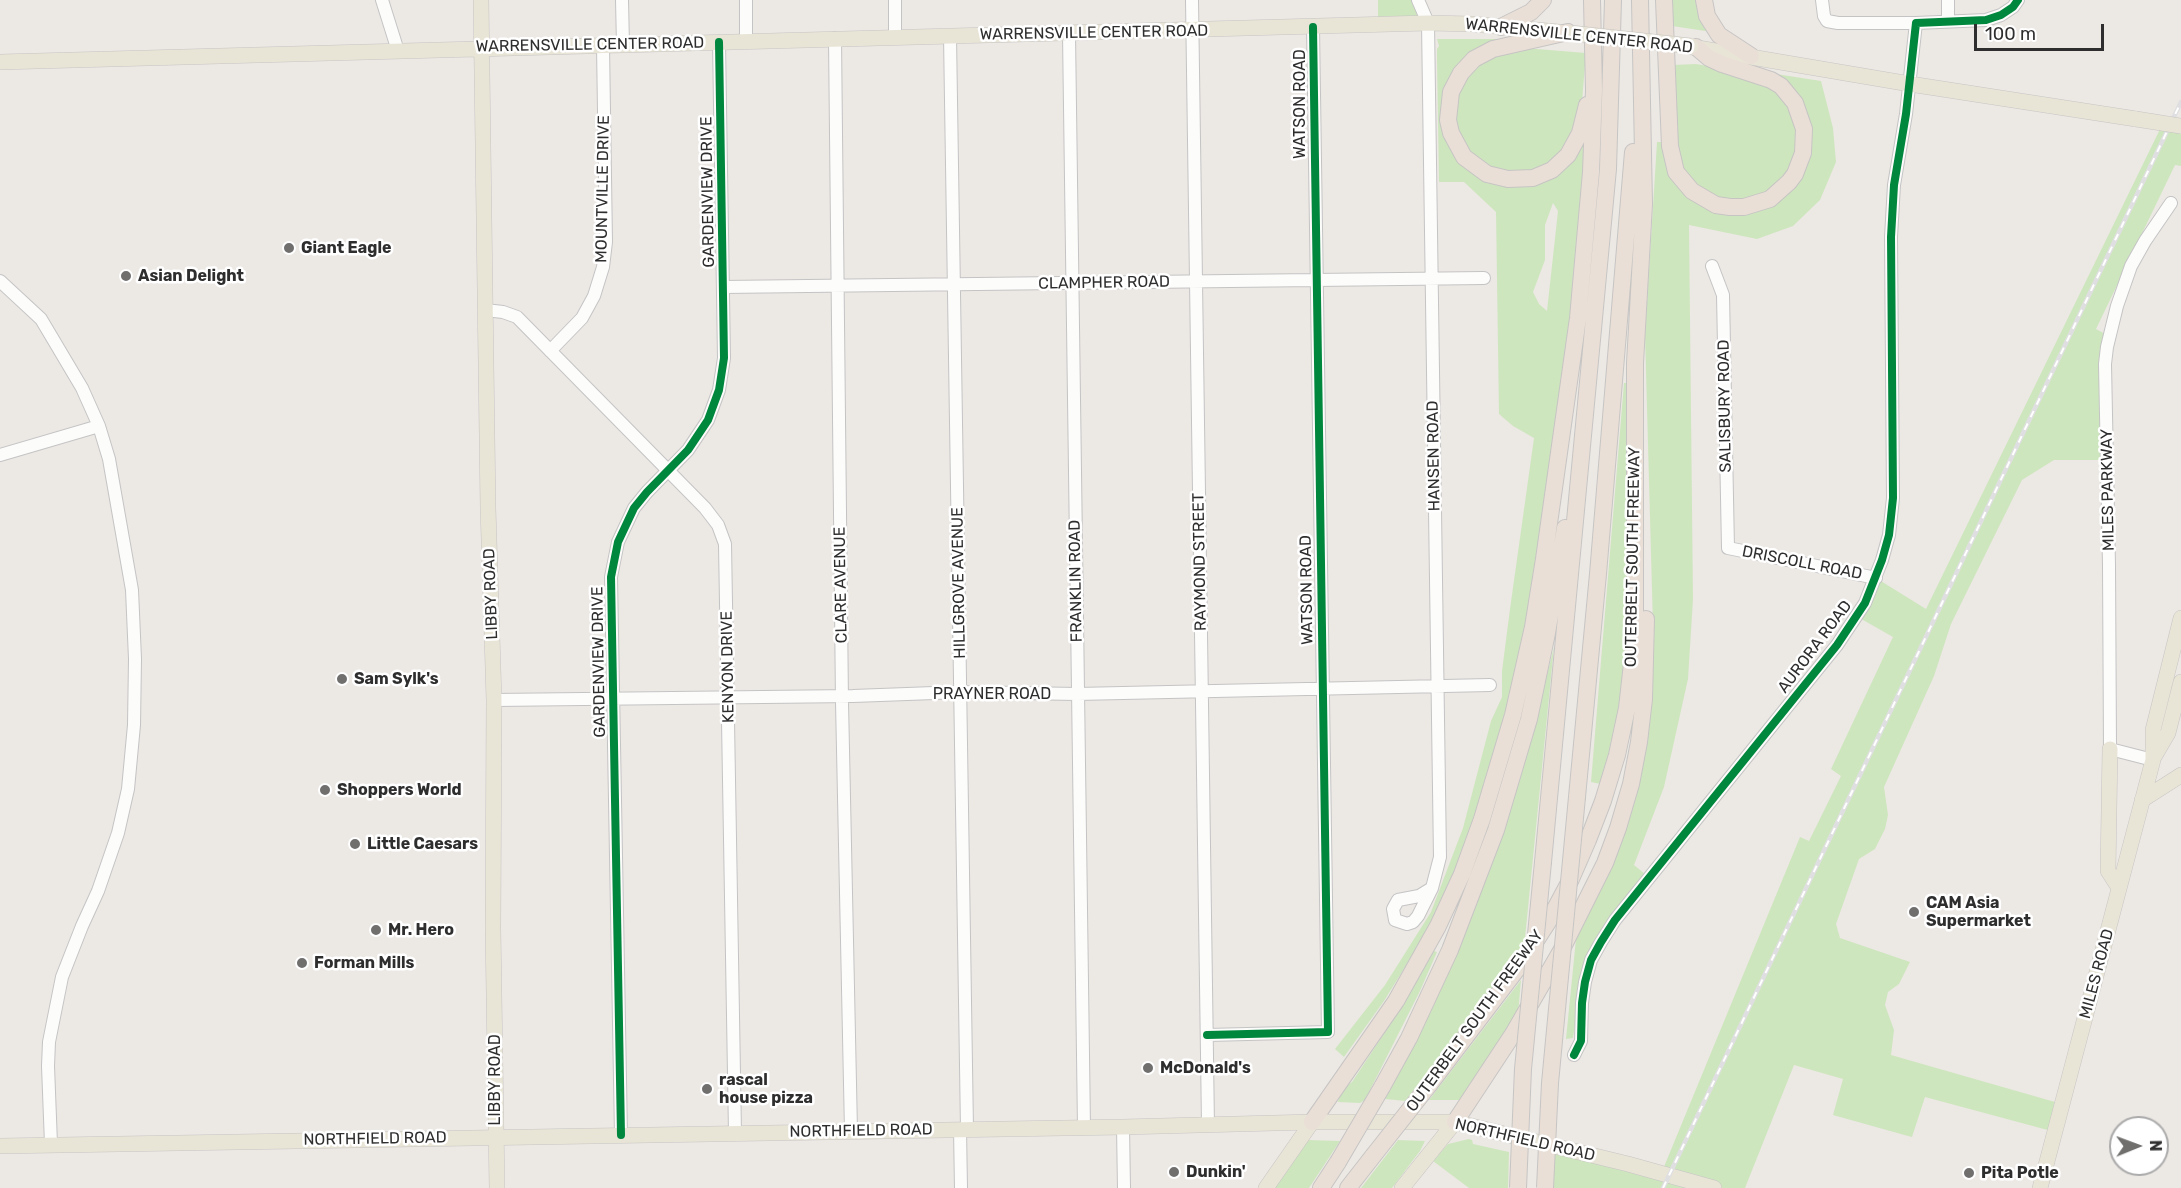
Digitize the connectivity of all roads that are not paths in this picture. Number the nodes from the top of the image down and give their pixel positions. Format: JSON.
{"nodes":[{"id":1,"x":382,"y":0,"type":"edge"},
{"id":2,"x":481,"y":0,"type":"edge"},
{"id":3,"x":622,"y":0,"type":"edge"},
{"id":4,"x":746,"y":0,"type":"edge"},
{"id":5,"x":894,"y":0,"type":"edge"},
{"id":6,"x":1192,"y":0,"type":"edge"},
{"id":7,"x":1418,"y":0,"type":"edge"},
{"id":8,"x":1543,"y":0,"type":"edge"},
{"id":9,"x":1592,"y":0,"type":"edge"},
{"id":10,"x":1613,"y":0,"type":"edge"},
{"id":11,"x":1640,"y":0,"type":"edge"},
{"id":12,"x":1664,"y":0,"type":"edge"},
{"id":13,"x":1704,"y":0,"type":"edge"},
{"id":14,"x":1822,"y":0,"type":"edge"},
{"id":15,"x":1948,"y":0,"type":"edge"},
{"id":16,"x":2018,"y":0,"type":"edge"},
{"id":17,"x":1948,"y":21,"type":"junction"},
{"id":18,"x":1428,"y":23,"type":"junction"},
{"id":19,"x":1916,"y":23,"type":"junction"},
{"id":20,"x":1313,"y":27,"type":"junction"},
{"id":21,"x":1501,"y":27,"type":"junction"},
{"id":22,"x":1193,"y":30,"type":"junction"},
{"id":23,"x":1569,"y":32,"type":"junction"},
{"id":24,"x":1069,"y":34,"type":"junction"},
{"id":25,"x":950,"y":36,"type":"junction"},
{"id":26,"x":835,"y":38,"type":"junction"},
{"id":27,"x":895,"y":38,"type":"junction"},
{"id":28,"x":746,"y":41,"type":"junction"},
{"id":29,"x":719,"y":42,"type":"junction"},
{"id":30,"x":623,"y":45,"type":"junction"},
{"id":31,"x":603,"y":46,"type":"junction"},
{"id":32,"x":1693,"y":47,"type":"junction"},
{"id":33,"x":482,"y":48,"type":"junction"},
{"id":34,"x":398,"y":51,"type":"junction"},
{"id":35,"x":1751,"y":56,"type":"junction"},
{"id":36,"x":1592,"y":57,"type":"junction"},
{"id":37,"x":1640,"y":60,"type":"junction"},
{"id":38,"x":0,"y":62,"type":"edge"},
{"id":39,"x":1910,"y":84,"type":"junction"},
{"id":40,"x":2181,"y":126,"type":"edge"},
{"id":41,"x":2171,"y":203,"type":"dead end"},
{"id":42,"x":1712,"y":266,"type":"dead end"},
{"id":43,"x":1484,"y":278,"type":"dead end"},
{"id":44,"x":1431,"y":279,"type":"junction"},
{"id":45,"x":0,"y":281,"type":"edge"},
{"id":46,"x":1196,"y":281,"type":"junction"},
{"id":47,"x":1315,"y":281,"type":"junction"},
{"id":48,"x":954,"y":284,"type":"junction"},
{"id":49,"x":1072,"y":284,"type":"junction"},
{"id":50,"x":838,"y":286,"type":"junction"},
{"id":51,"x":723,"y":287,"type":"junction"},
{"id":52,"x":485,"y":310,"type":"junction"},
{"id":53,"x":550,"y":351,"type":"junction"},
{"id":54,"x":1584,"y":415,"type":"junction"},
{"id":55,"x":99,"y":426,"type":"junction"},
{"id":56,"x":0,"y":455,"type":"edge"},
{"id":57,"x":668,"y":471,"type":"junction"},
{"id":58,"x":1635,"y":531,"type":"junction"},
{"id":59,"x":1728,"y":548,"type":"joint"},
{"id":60,"x":1876,"y":578,"type":"junction"},
{"id":61,"x":2181,"y":618,"type":"edge"},
{"id":62,"x":2181,"y":682,"type":"edge"},
{"id":63,"x":1490,"y":685,"type":"dead end"},
{"id":64,"x":1437,"y":686,"type":"junction"},
{"id":65,"x":1322,"y":688,"type":"junction"},
{"id":66,"x":1202,"y":690,"type":"junction"},
{"id":67,"x":961,"y":692,"type":"junction"},
{"id":68,"x":1077,"y":694,"type":"junction"},
{"id":69,"x":843,"y":696,"type":"junction"},
{"id":70,"x":729,"y":697,"type":"junction"},
{"id":71,"x":613,"y":699,"type":"junction"},
{"id":72,"x":494,"y":700,"type":"junction"},
{"id":73,"x":2110,"y":749,"type":"junction"},
{"id":74,"x":2153,"y":760,"type":"junction"},
{"id":75,"x":2181,"y":775,"type":"edge"},
{"id":76,"x":2142,"y":800,"type":"junction"},
{"id":77,"x":1432,"y":888,"type":"dead end"},
{"id":78,"x":2119,"y":888,"type":"junction"},
{"id":79,"x":1207,"y":1035,"type":"junction"},
{"id":80,"x":1574,"y":1055,"type":"dead end"},
{"id":81,"x":1312,"y":1122,"type":"junction"},
{"id":82,"x":1455,"y":1122,"type":"junction"},
{"id":83,"x":1208,"y":1125,"type":"junction"},
{"id":84,"x":1084,"y":1127,"type":"junction"},
{"id":85,"x":1123,"y":1127,"type":"junction"},
{"id":86,"x":963,"y":1129,"type":"junction"},
{"id":87,"x":851,"y":1131,"type":"junction"},
{"id":88,"x":735,"y":1133,"type":"junction"},
{"id":89,"x":621,"y":1135,"type":"junction"},
{"id":90,"x":495,"y":1137,"type":"junction"},
{"id":91,"x":51,"y":1144,"type":"junction"},
{"id":92,"x":0,"y":1146,"type":"edge"},
{"id":93,"x":497,"y":1188,"type":"edge"},
{"id":94,"x":961,"y":1188,"type":"edge"},
{"id":95,"x":1124,"y":1188,"type":"edge"},
{"id":96,"x":1266,"y":1188,"type":"edge"},
{"id":97,"x":1321,"y":1188,"type":"edge"},
{"id":98,"x":1348,"y":1188,"type":"edge"},
{"id":99,"x":1402,"y":1188,"type":"edge"},
{"id":100,"x":1518,"y":1188,"type":"edge"},
{"id":101,"x":1545,"y":1188,"type":"edge"},
{"id":102,"x":1714,"y":1188,"type":"edge"},
{"id":103,"x":2040,"y":1188,"type":"edge"}],
"edges":[{"from":1,"to":34,"type":"street"},
{"from":2,"to":33,"type":"main road","name":"LIBBY ROAD"},
{"from":3,"to":30,"type":"street"},
{"from":4,"to":28,"type":"street"},
{"from":5,"to":27,"type":"street"},
{"from":6,"to":22,"type":"street","name":"RAYMOND STREET"},
{"from":7,"to":18,"type":"street"},
{"from":8,"to":21,"type":"highway"},
{"from":9,"to":36,"type":"highway"},
{"from":10,"to":54,"type":"highway"},
{"from":11,"to":37,"type":"highway","name":"OUTERBELT SOUTH FREEWAY"},
{"from":12,"to":32,"type":"highway"},
{"from":13,"to":35,"type":"highway"},
{"from":14,"to":19,"type":"street"},
{"from":15,"to":17,"type":"street"},
{"from":16,"to":17,"type":"street"},
{"from":17,"to":19,"type":"street"},
{"from":18,"to":20,"type":"main road","name":"WARRENSVILLE CENTER ROAD"},
{"from":18,"to":21,"type":"main road","name":"WARRENSVILLE CENTER ROAD"},
{"from":18,"to":44,"type":"street","name":"HANSEN ROAD"},
{"from":19,"to":39,"type":"street","name":"AURORA ROAD"},
{"from":20,"to":22,"type":"main road","name":"WARRENSVILLE CENTER ROAD"},
{"from":20,"to":47,"type":"street","name":"WATSON ROAD"},
{"from":21,"to":23,"type":"main road","name":"WARRENSVILLE CENTER ROAD"},
{"from":22,"to":24,"type":"main road","name":"WARRENSVILLE CENTER ROAD"},
{"from":22,"to":46,"type":"street","name":"RAYMOND STREET"},
{"from":23,"to":32,"type":"main road","name":"WARRENSVILLE CENTER ROAD","bridge":true},
{"from":23,"to":36,"type":"highway"},
{"from":24,"to":25,"type":"main road","name":"WARRENSVILLE CENTER ROAD"},
{"from":24,"to":49,"type":"street","name":"FRANKLIN ROAD"},
{"from":25,"to":27,"type":"main road","name":"WARRENSVILLE CENTER ROAD"},
{"from":25,"to":48,"type":"street","name":"HILLGROVE AVENUE"},
{"from":26,"to":27,"type":"main road","name":"WARRENSVILLE CENTER ROAD"},
{"from":26,"to":28,"type":"main road","name":"WARRENSVILLE CENTER ROAD"},
{"from":26,"to":50,"type":"street","name":"CLARE AVENUE"},
{"from":28,"to":29,"type":"main road","name":"WARRENSVILLE CENTER ROAD"},
{"from":29,"to":30,"type":"main road","name":"WARRENSVILLE CENTER ROAD"},
{"from":29,"to":51,"type":"street","name":"GARDENVIEW DRIVE"},
{"from":30,"to":31,"type":"main road","name":"WARRENSVILLE CENTER ROAD"},
{"from":31,"to":33,"type":"main road","name":"WARRENSVILLE CENTER ROAD"},
{"from":31,"to":53,"type":"street","name":"MOUNTVILLE DRIVE"},
{"from":32,"to":35,"type":"main road","name":"WARRENSVILLE CENTER ROAD"},
{"from":33,"to":34,"type":"main road","name":"WARRENSVILLE CENTER ROAD"},
{"from":33,"to":52,"type":"main road","name":"LIBBY ROAD"},
{"from":34,"to":38,"type":"main road","name":"WARRENSVILLE CENTER ROAD"},
{"from":35,"to":39,"type":"main road","name":"WARRENSVILLE CENTER ROAD"},
{"from":36,"to":81,"type":"highway"},
{"from":37,"to":58,"type":"highway","name":"OUTERBELT SOUTH FREEWAY"},
{"from":37,"to":101,"type":"highway","name":"OUTERBELT SOUTH FREEWAY","bridge":true},
{"from":39,"to":40,"type":"main road","name":"WARRENSVILLE CENTER ROAD","bridge":true},
{"from":39,"to":60,"type":"street","name":"AURORA ROAD"},
{"from":41,"to":73,"type":"street","name":"MILES PARKWAY"},
{"from":42,"to":59,"type":"street","name":"SALISBURY ROAD"},
{"from":43,"to":44,"type":"street","name":"CLAMPHER ROAD"},
{"from":44,"to":47,"type":"street","name":"CLAMPHER ROAD"},
{"from":44,"to":64,"type":"street","name":"HANSEN ROAD"},
{"from":45,"to":55,"type":"street"},
{"from":46,"to":47,"type":"street","name":"CLAMPHER ROAD"},
{"from":46,"to":49,"type":"street","name":"CLAMPHER ROAD"},
{"from":46,"to":66,"type":"street","name":"RAYMOND STREET"},
{"from":47,"to":65,"type":"street","name":"WATSON ROAD"},
{"from":48,"to":49,"type":"street","name":"CLAMPHER ROAD"},
{"from":48,"to":50,"type":"street","name":"CLAMPHER ROAD"},
{"from":48,"to":67,"type":"street","name":"HILLGROVE AVENUE"},
{"from":49,"to":68,"type":"street","name":"FRANKLIN ROAD"},
{"from":50,"to":51,"type":"street","name":"CLAMPHER ROAD"},
{"from":50,"to":69,"type":"street","name":"CLARE AVENUE"},
{"from":51,"to":57,"type":"street","name":"GARDENVIEW DRIVE"},
{"from":52,"to":53,"type":"street","name":"KENYON DRIVE"},
{"from":52,"to":72,"type":"main road","name":"LIBBY ROAD"},
{"from":53,"to":57,"type":"street","name":"KENYON DRIVE"},
{"from":54,"to":97,"type":"highway","bridge":true},
{"from":54,"to":100,"type":"highway","bridge":true},
{"from":55,"to":56,"type":"street"},
{"from":55,"to":91,"type":"street"},
{"from":57,"to":70,"type":"street","name":"KENYON DRIVE"},
{"from":57,"to":71,"type":"street","name":"GARDENVIEW DRIVE"},
{"from":58,"to":82,"type":"highway"},
{"from":58,"to":98,"type":"highway","name":"OUTERBELT SOUTH FREEWAY","bridge":true},
{"from":59,"to":60,"type":"street","name":"DRISCOLL ROAD"},
{"from":60,"to":80,"type":"street","name":"AURORA ROAD"},
{"from":61,"to":74,"type":"main road","name":"MILES ROAD"},
{"from":62,"to":74,"type":"main road","name":"MILES ROAD"},
{"from":63,"to":64,"type":"street","name":"PRAYNER ROAD"},
{"from":64,"to":65,"type":"street","name":"PRAYNER ROAD"},
{"from":64,"to":77,"type":"street","name":"HANSEN ROAD"},
{"from":65,"to":66,"type":"street","name":"PRAYNER ROAD"},
{"from":65,"to":79,"type":"street","name":"WATSON ROAD"},
{"from":66,"to":68,"type":"street","name":"PRAYNER ROAD"},
{"from":66,"to":79,"type":"street","name":"RAYMOND STREET"},
{"from":67,"to":68,"type":"street","name":"PRAYNER ROAD"},
{"from":67,"to":69,"type":"street","name":"PRAYNER ROAD"},
{"from":67,"to":86,"type":"street","name":"HILLGROVE AVENUE"},
{"from":68,"to":84,"type":"street","name":"FRANKLIN ROAD"},
{"from":69,"to":70,"type":"street","name":"PRAYNER ROAD"},
{"from":69,"to":87,"type":"street","name":"CLARE AVENUE"},
{"from":70,"to":71,"type":"street","name":"PRAYNER ROAD"},
{"from":70,"to":88,"type":"street","name":"KENYON DRIVE"},
{"from":71,"to":72,"type":"street","name":"PRAYNER ROAD"},
{"from":71,"to":89,"type":"street","name":"GARDENVIEW DRIVE"},
{"from":72,"to":90,"type":"main road","name":"LIBBY ROAD"},
{"from":73,"to":74,"type":"street"},
{"from":73,"to":78,"type":"main road"},
{"from":74,"to":76,"type":"main road","name":"MILES ROAD"},
{"from":75,"to":76,"type":"main road"},
{"from":76,"to":78,"type":"main road","name":"MILES ROAD"},
{"from":78,"to":103,"type":"main road","name":"MILES ROAD"},
{"from":79,"to":83,"type":"street","name":"RAYMOND STREET"},
{"from":81,"to":82,"type":"main road","name":"NORTHFIELD ROAD"},
{"from":81,"to":83,"type":"main road","name":"NORTHFIELD ROAD"},
{"from":81,"to":96,"type":"main road"},
{"from":82,"to":99,"type":"main road"},
{"from":82,"to":102,"type":"main road","name":"NORTHFIELD ROAD"},
{"from":83,"to":85,"type":"main road","name":"NORTHFIELD ROAD"},
{"from":84,"to":85,"type":"main road","name":"NORTHFIELD ROAD"},
{"from":84,"to":86,"type":"main road","name":"NORTHFIELD ROAD"},
{"from":85,"to":95,"type":"street"},
{"from":86,"to":87,"type":"main road","name":"NORTHFIELD ROAD"},
{"from":86,"to":94,"type":"street","name":"HILLGROVE AVENUE"},
{"from":87,"to":88,"type":"main road","name":"NORTHFIELD ROAD"},
{"from":88,"to":89,"type":"main road","name":"NORTHFIELD ROAD"},
{"from":89,"to":90,"type":"main road","name":"NORTHFIELD ROAD"},
{"from":90,"to":91,"type":"main road","name":"NORTHFIELD ROAD"},
{"from":90,"to":93,"type":"main road","name":"LIBBY ROAD"},
{"from":91,"to":92,"type":"main road","name":"NORTHFIELD ROAD"}]}
